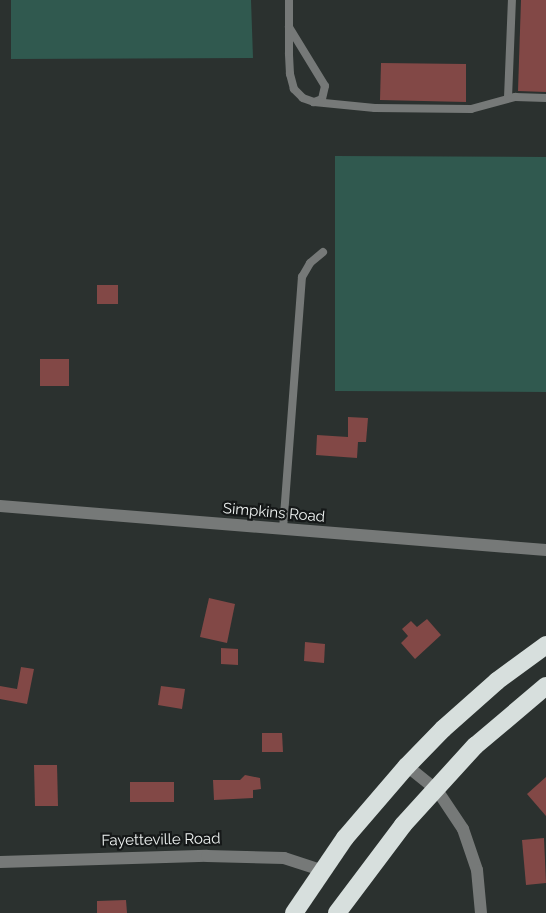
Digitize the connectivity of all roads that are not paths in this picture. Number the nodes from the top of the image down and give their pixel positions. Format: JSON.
{"nodes":[{"id":1,"x":289,"y":0,"type":"edge"},
{"id":2,"x":512,"y":0,"type":"edge"},
{"id":3,"x":289,"y":27,"type":"junction"},
{"id":4,"x":508,"y":98,"type":"junction"},
{"id":5,"x":546,"y":98,"type":"edge"},
{"id":6,"x":314,"y":102,"type":"junction"},
{"id":7,"x":323,"y":252,"type":"dead end"},
{"id":8,"x":0,"y":506,"type":"edge"},
{"id":9,"x":283,"y":529,"type":"junction"},
{"id":10,"x":546,"y":550,"type":"edge"},
{"id":11,"x":546,"y":645,"type":"edge"},
{"id":12,"x":546,"y":686,"type":"edge"},
{"id":13,"x":407,"y":766,"type":"junction"},
{"id":14,"x":436,"y":789,"type":"junction"},
{"id":15,"x":0,"y":862,"type":"edge"},
{"id":16,"x":321,"y":870,"type":"junction"},
{"id":17,"x":294,"y":913,"type":"edge"},
{"id":18,"x":337,"y":913,"type":"edge"},
{"id":19,"x":481,"y":913,"type":"edge"}],
"edges":[{"from":1,"to":3,"type":"lane"},
{"from":2,"to":4,"type":"lane"},
{"from":3,"to":6,"type":"lane"},
{"from":3,"to":6,"type":"lane"},
{"from":4,"to":5,"type":"lane"},
{"from":4,"to":6,"type":"lane"},
{"from":7,"to":9,"type":"lane"},
{"from":8,"to":9,"type":"street","name":"Simpkins Road"},
{"from":9,"to":10,"type":"street","name":"Simpkins Road"},
{"from":11,"to":13,"type":"highway"},
{"from":12,"to":14,"type":"highway"},
{"from":13,"to":14,"type":"street"},
{"from":13,"to":16,"type":"highway"},
{"from":14,"to":18,"type":"highway"},
{"from":14,"to":19,"type":"street"},
{"from":15,"to":16,"type":"street","name":"Fayetteville Road"},
{"from":16,"to":17,"type":"highway"}]}
